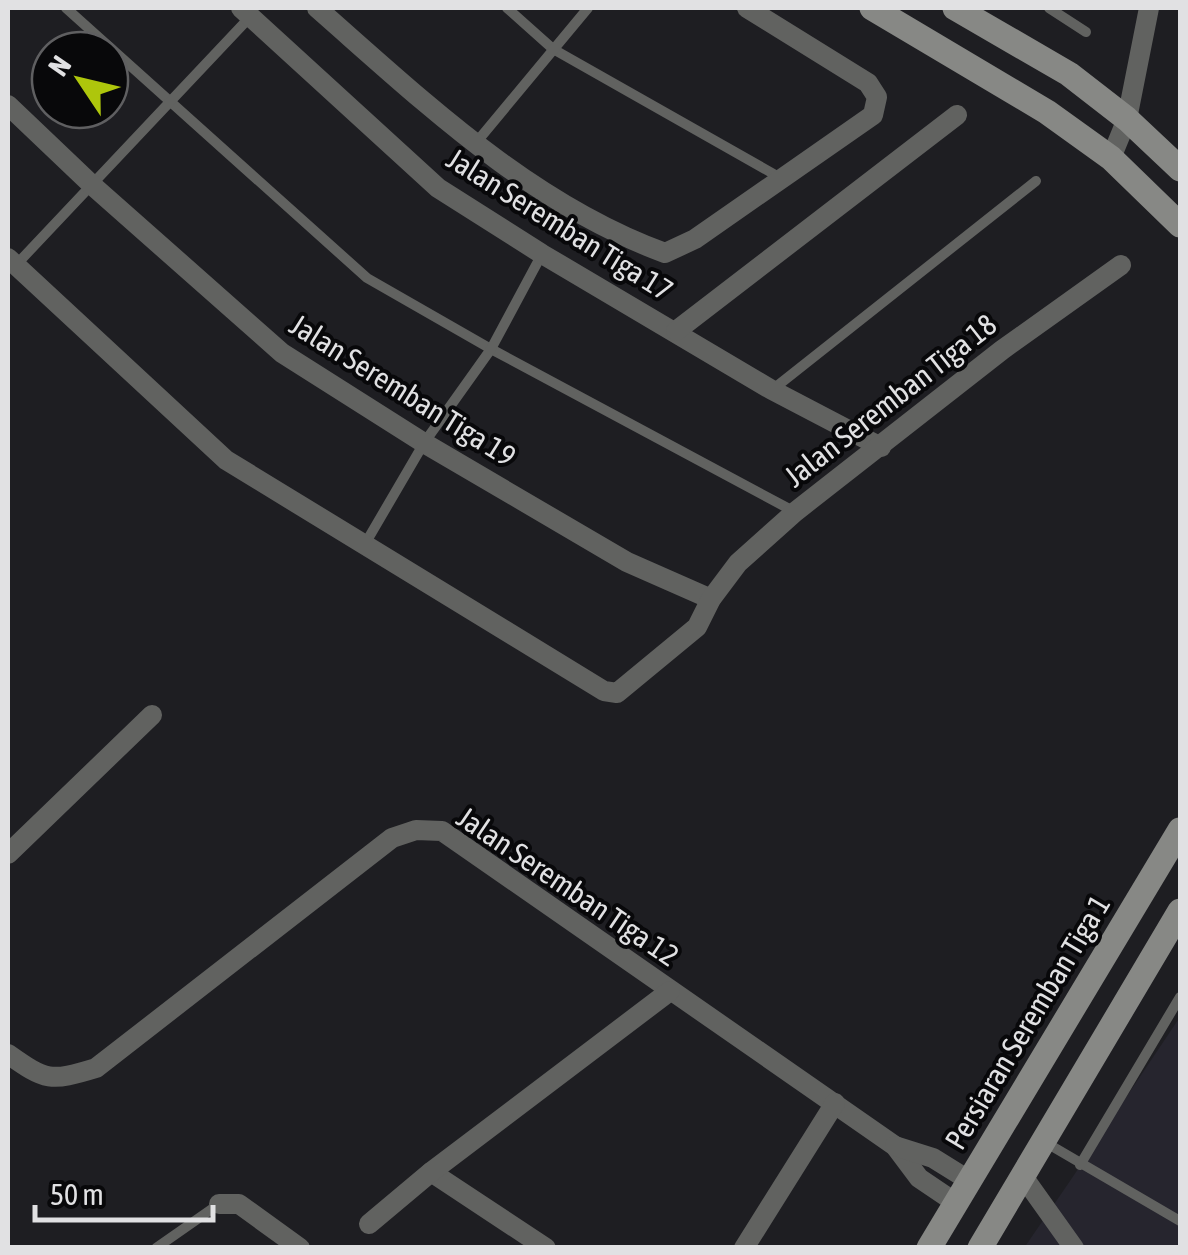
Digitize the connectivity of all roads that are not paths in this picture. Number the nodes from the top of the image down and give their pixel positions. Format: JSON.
{"nodes":[{"id":1,"x":66,"y":8,"type":"edge"},
{"id":2,"x":318,"y":8,"type":"edge"},
{"id":3,"x":507,"y":8,"type":"edge"},
{"id":4,"x":588,"y":8,"type":"edge"},
{"id":5,"x":747,"y":8,"type":"edge"},
{"id":6,"x":872,"y":8,"type":"edge"},
{"id":7,"x":954,"y":8,"type":"edge"},
{"id":8,"x":1050,"y":8,"type":"edge"},
{"id":9,"x":1148,"y":8,"type":"edge"},
{"id":10,"x":246,"y":12,"type":"edge"},
{"id":11,"x":1086,"y":32,"type":"dead end"},
{"id":12,"x":553,"y":49,"type":"junction"},
{"id":13,"x":170,"y":98,"type":"junction"},
{"id":14,"x":8,"y":105,"type":"edge"},
{"id":15,"x":956,"y":116,"type":"dead end"},
{"id":16,"x":1127,"y":118,"type":"junction"},
{"id":17,"x":474,"y":145,"type":"junction"},
{"id":18,"x":1111,"y":158,"type":"junction"},
{"id":19,"x":1180,"y":169,"type":"edge"},
{"id":20,"x":779,"y":178,"type":"junction"},
{"id":21,"x":1036,"y":181,"type":"dead end"},
{"id":22,"x":92,"y":185,"type":"junction"},
{"id":23,"x":1180,"y":225,"type":"edge"},
{"id":24,"x":542,"y":254,"type":"junction"},
{"id":25,"x":11,"y":262,"type":"edge"},
{"id":26,"x":1121,"y":265,"type":"dead end"},
{"id":27,"x":676,"y":331,"type":"junction"},
{"id":28,"x":491,"y":349,"type":"junction"},
{"id":29,"x":772,"y":390,"type":"junction"},
{"id":30,"x":424,"y":443,"type":"junction"},
{"id":31,"x":881,"y":447,"type":"junction"},
{"id":32,"x":796,"y":512,"type":"junction"},
{"id":33,"x":364,"y":545,"type":"junction"},
{"id":34,"x":710,"y":599,"type":"junction"},
{"id":35,"x":152,"y":715,"type":"dead end"},
{"id":36,"x":1177,"y":845,"type":"edge"},
{"id":37,"x":8,"y":854,"type":"edge"},
{"id":38,"x":1180,"y":911,"type":"edge"},
{"id":39,"x":670,"y":991,"type":"junction"},
{"id":40,"x":1180,"y":996,"type":"edge"},
{"id":41,"x":8,"y":1054,"type":"edge"},
{"id":42,"x":835,"y":1104,"type":"junction"},
{"id":43,"x":1042,"y":1140,"type":"junction"},
{"id":44,"x":1080,"y":1165,"type":"junction"},
{"id":45,"x":431,"y":1172,"type":"junction"},
{"id":46,"x":1022,"y":1175,"type":"junction"},
{"id":47,"x":963,"y":1192,"type":"junction"},
{"id":48,"x":218,"y":1204,"type":"joint"},
{"id":49,"x":1180,"y":1221,"type":"edge"},
{"id":50,"x":369,"y":1224,"type":"dead end"},
{"id":51,"x":156,"y":1248,"type":"edge"},
{"id":52,"x":300,"y":1248,"type":"edge"},
{"id":53,"x":546,"y":1248,"type":"edge"},
{"id":54,"x":744,"y":1248,"type":"edge"},
{"id":55,"x":929,"y":1248,"type":"edge"},
{"id":56,"x":980,"y":1248,"type":"edge"},
{"id":57,"x":1074,"y":1248,"type":"edge"}],
"edges":[{"from":1,"to":13,"type":"lane"},
{"from":2,"to":17,"type":"street"},
{"from":3,"to":12,"type":"lane"},
{"from":4,"to":12,"type":"lane"},
{"from":5,"to":20,"type":"street"},
{"from":6,"to":18,"type":"main road"},
{"from":7,"to":16,"type":"main road"},
{"from":8,"to":11,"type":"lane"},
{"from":9,"to":16,"type":"street"},
{"from":10,"to":13,"type":"lane"},
{"from":10,"to":24,"type":"street","name":"Jalan Seremban Tiga 17"},
{"from":12,"to":17,"type":"lane"},
{"from":12,"to":20,"type":"lane"},
{"from":13,"to":22,"type":"lane"},
{"from":13,"to":28,"type":"lane"},
{"from":14,"to":22,"type":"street","name":"Jalan Seremban Tiga 19"},
{"from":15,"to":27,"type":"street"},
{"from":16,"to":18,"type":"street"},
{"from":16,"to":19,"type":"main road"},
{"from":17,"to":20,"type":"street"},
{"from":18,"to":23,"type":"main road"},
{"from":21,"to":29,"type":"lane"},
{"from":22,"to":25,"type":"lane"},
{"from":22,"to":30,"type":"street","name":"Jalan Seremban Tiga 19"},
{"from":24,"to":27,"type":"street","name":"Jalan Seremban Tiga 17"},
{"from":24,"to":28,"type":"lane"},
{"from":25,"to":33,"type":"street","name":"Jalan Seremban Tiga 18"},
{"from":26,"to":31,"type":"street","name":"Jalan Seremban Tiga 18"},
{"from":27,"to":29,"type":"street","name":"Jalan Seremban Tiga 17"},
{"from":28,"to":30,"type":"lane"},
{"from":28,"to":32,"type":"lane"},
{"from":29,"to":31,"type":"street","name":"Jalan Seremban Tiga 17"},
{"from":30,"to":33,"type":"lane"},
{"from":30,"to":34,"type":"street","name":"Jalan Seremban Tiga 19"},
{"from":31,"to":32,"type":"street","name":"Jalan Seremban Tiga 18"},
{"from":32,"to":34,"type":"street","name":"Jalan Seremban Tiga 18"},
{"from":33,"to":34,"type":"street","name":"Jalan Seremban Tiga 18"},
{"from":35,"to":37,"type":"street"},
{"from":36,"to":47,"type":"main road","name":"Persiaran Seremban Tiga 1"},
{"from":38,"to":43,"type":"main road"},
{"from":39,"to":41,"type":"street","name":"Jalan Seremban Tiga 12"},
{"from":39,"to":42,"type":"street","name":"Jalan Seremban Tiga 12"},
{"from":39,"to":45,"type":"street"},
{"from":40,"to":44,"type":"lane"},
{"from":42,"to":47,"type":"street","name":"Jalan Seremban Tiga 12"},
{"from":42,"to":54,"type":"street"},
{"from":43,"to":44,"type":"lane"},
{"from":43,"to":46,"type":"main road"},
{"from":44,"to":49,"type":"lane"},
{"from":45,"to":50,"type":"street"},
{"from":45,"to":53,"type":"street"},
{"from":46,"to":56,"type":"main road"},
{"from":46,"to":57,"type":"street"},
{"from":47,"to":55,"type":"main road","name":"Persiaran Seremban Tiga 1"},
{"from":48,"to":51,"type":"lane"},
{"from":48,"to":52,"type":"street"}]}
